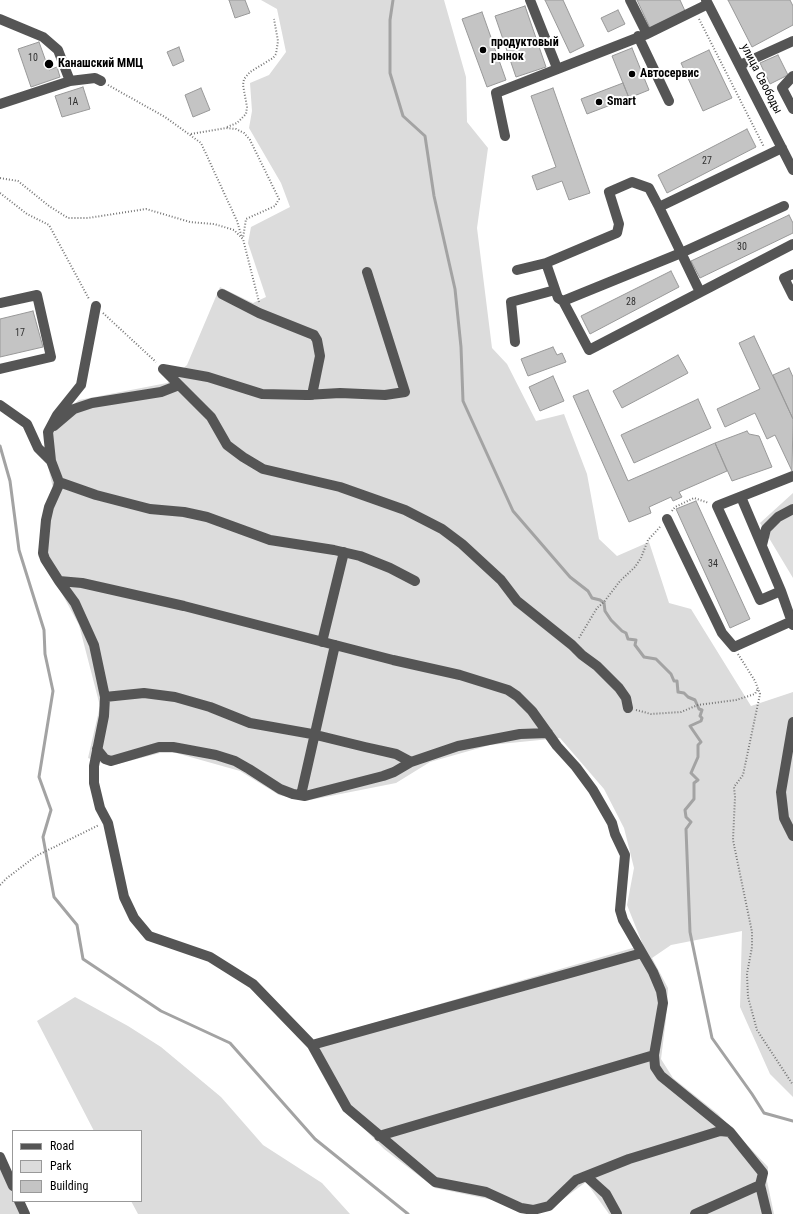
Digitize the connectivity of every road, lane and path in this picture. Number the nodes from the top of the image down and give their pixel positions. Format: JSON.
{"nodes":[{"id":1,"x":530,"y":0,"type":"edge"},
{"id":2,"x":630,"y":0,"type":"edge"},
{"id":3,"x":707,"y":2,"type":"edge"},
{"id":4,"x":695,"y":10,"type":"junction"},
{"id":5,"x":0,"y":19,"type":"edge"},
{"id":6,"x":274,"y":19,"type":"dead end"},
{"id":7,"x":643,"y":35,"type":"junction"},
{"id":8,"x":792,"y":43,"type":"edge"},
{"id":9,"x":740,"y":65,"type":"junction"},
{"id":10,"x":558,"y":68,"type":"junction"},
{"id":11,"x":793,"y":76,"type":"edge"},
{"id":12,"x":70,"y":81,"type":"junction"},
{"id":13,"x":101,"y":81,"type":"joint"},
{"id":14,"x":669,"y":101,"type":"dead end"},
{"id":15,"x":0,"y":104,"type":"edge"},
{"id":16,"x":793,"y":109,"type":"edge"},
{"id":17,"x":226,"y":128,"type":"junction"},
{"id":18,"x":190,"y":134,"type":"junction"},
{"id":19,"x":505,"y":136,"type":"dead end"},
{"id":20,"x":782,"y":148,"type":"junction"},
{"id":21,"x":769,"y":155,"type":"junction"},
{"id":22,"x":793,"y":170,"type":"edge"},
{"id":23,"x":0,"y":178,"type":"edge"},
{"id":24,"x":0,"y":193,"type":"edge"},
{"id":25,"x":784,"y":206,"type":"dead end"},
{"id":26,"x":659,"y":207,"type":"junction"},
{"id":27,"x":243,"y":239,"type":"junction"},
{"id":28,"x":793,"y":244,"type":"edge"},
{"id":29,"x":681,"y":253,"type":"junction"},
{"id":30,"x":546,"y":263,"type":"junction"},
{"id":31,"x":516,"y":270,"type":"dead end"},
{"id":32,"x":367,"y":272,"type":"dead end"},
{"id":33,"x":793,"y":274,"type":"edge"},
{"id":34,"x":555,"y":290,"type":"junction"},
{"id":35,"x":700,"y":292,"type":"junction"},
{"id":36,"x":222,"y":294,"type":"dead end"},
{"id":37,"x":793,"y":296,"type":"edge"},
{"id":38,"x":563,"y":301,"type":"junction"},
{"id":39,"x":0,"y":303,"type":"edge"},
{"id":40,"x":96,"y":306,"type":"junction"},
{"id":41,"x":259,"y":313,"type":"junction"},
{"id":42,"x":515,"y":342,"type":"dead end"},
{"id":43,"x":0,"y":369,"type":"edge"},
{"id":44,"x":163,"y":369,"type":"junction"},
{"id":45,"x":179,"y":385,"type":"junction"},
{"id":46,"x":312,"y":395,"type":"junction"},
{"id":47,"x":0,"y":405,"type":"edge"},
{"id":48,"x":48,"y":432,"type":"junction"},
{"id":49,"x":51,"y":461,"type":"junction"},
{"id":50,"x":793,"y":476,"type":"edge"},
{"id":51,"x":59,"y":482,"type":"junction"},
{"id":52,"x":741,"y":496,"type":"junction"},
{"id":53,"x":717,"y":506,"type":"junction"},
{"id":54,"x":793,"y":509,"type":"edge"},
{"id":55,"x":667,"y":519,"type":"junction"},
{"id":56,"x":762,"y":545,"type":"junction"},
{"id":57,"x":344,"y":552,"type":"junction"},
{"id":58,"x":59,"y":581,"type":"junction"},
{"id":59,"x":415,"y":581,"type":"dead end"},
{"id":60,"x":781,"y":591,"type":"junction"},
{"id":61,"x":792,"y":623,"type":"edge"},
{"id":62,"x":322,"y":642,"type":"junction"},
{"id":63,"x":335,"y":645,"type":"junction"},
{"id":64,"x":572,"y":645,"type":"junction"},
{"id":65,"x":734,"y":647,"type":"junction"},
{"id":66,"x":758,"y":688,"type":"junction"},
{"id":67,"x":105,"y":697,"type":"junction"},
{"id":68,"x":628,"y":708,"type":"joint"},
{"id":69,"x":793,"y":722,"type":"edge"},
{"id":70,"x":548,"y":733,"type":"junction"},
{"id":71,"x":314,"y":735,"type":"junction"},
{"id":72,"x":97,"y":748,"type":"junction"},
{"id":73,"x":411,"y":762,"type":"junction"},
{"id":74,"x":301,"y":795,"type":"junction"},
{"id":75,"x":108,"y":823,"type":"junction"},
{"id":76,"x":793,"y":836,"type":"edge"},
{"id":77,"x":0,"y":885,"type":"edge"},
{"id":78,"x":642,"y":953,"type":"junction"},
{"id":79,"x":312,"y":1046,"type":"junction"},
{"id":80,"x":654,"y":1056,"type":"junction"},
{"id":81,"x":793,"y":1085,"type":"edge"},
{"id":82,"x":730,"y":1132,"type":"junction"},
{"id":83,"x":379,"y":1136,"type":"junction"},
{"id":84,"x":0,"y":1157,"type":"edge"},
{"id":85,"x":586,"y":1176,"type":"junction"},
{"id":86,"x":12,"y":1184,"type":"edge"},
{"id":87,"x":760,"y":1185,"type":"junction"},
{"id":88,"x":19,"y":1202,"type":"edge"},
{"id":89,"x":25,"y":1214,"type":"edge"},
{"id":90,"x":617,"y":1214,"type":"edge"},
{"id":91,"x":695,"y":1214,"type":"edge"},
{"id":92,"x":767,"y":1214,"type":"edge"}],
"edges":[{"from":1,"to":10,"type":"street"},
{"from":2,"to":7,"type":"street"},
{"from":3,"to":4,"type":"street"},
{"from":3,"to":9,"type":"street","name":"улица Свободы"},
{"from":4,"to":7,"type":"street"},
{"from":4,"to":21,"type":"path"},
{"from":5,"to":12,"type":"street"},
{"from":6,"to":17,"type":"path"},
{"from":7,"to":10,"type":"street"},
{"from":7,"to":14,"type":"street"},
{"from":8,"to":9,"type":"street"},
{"from":9,"to":20,"type":"street","name":"улица Свободы"},
{"from":10,"to":19,"type":"street"},
{"from":11,"to":16,"type":"street"},
{"from":12,"to":13,"type":"street"},
{"from":12,"to":15,"type":"street"},
{"from":13,"to":18,"type":"path"},
{"from":17,"to":18,"type":"path"},
{"from":17,"to":27,"type":"path"},
{"from":18,"to":27,"type":"path"},
{"from":20,"to":21,"type":"street"},
{"from":20,"to":22,"type":"street","name":"улица Свободы"},
{"from":21,"to":26,"type":"street"},
{"from":23,"to":27,"type":"path"},
{"from":24,"to":40,"type":"path"},
{"from":25,"to":29,"type":"street"},
{"from":26,"to":29,"type":"street"},
{"from":26,"to":30,"type":"street"},
{"from":27,"to":41,"type":"path"},
{"from":28,"to":35,"type":"street"},
{"from":29,"to":35,"type":"street"},
{"from":29,"to":38,"type":"street"},
{"from":30,"to":31,"type":"street"},
{"from":30,"to":34,"type":"street"},
{"from":32,"to":46,"type":"street"},
{"from":33,"to":37,"type":"street"},
{"from":34,"to":38,"type":"street"},
{"from":34,"to":42,"type":"street"},
{"from":35,"to":38,"type":"street"},
{"from":36,"to":41,"type":"street"},
{"from":39,"to":43,"type":"street"},
{"from":40,"to":44,"type":"path"},
{"from":40,"to":48,"type":"street"},
{"from":41,"to":46,"type":"street"},
{"from":44,"to":45,"type":"street"},
{"from":44,"to":46,"type":"street"},
{"from":45,"to":48,"type":"street"},
{"from":45,"to":64,"type":"street"},
{"from":47,"to":49,"type":"street"},
{"from":48,"to":49,"type":"street"},
{"from":49,"to":51,"type":"street"},
{"from":50,"to":52,"type":"street"},
{"from":51,"to":57,"type":"street"},
{"from":51,"to":58,"type":"street"},
{"from":52,"to":53,"type":"street"},
{"from":52,"to":56,"type":"street"},
{"from":53,"to":55,"type":"path"},
{"from":53,"to":60,"type":"street"},
{"from":54,"to":56,"type":"street"},
{"from":55,"to":64,"type":"path"},
{"from":55,"to":65,"type":"street"},
{"from":56,"to":60,"type":"street"},
{"from":57,"to":59,"type":"street"},
{"from":57,"to":62,"type":"street"},
{"from":58,"to":62,"type":"street"},
{"from":58,"to":67,"type":"street"},
{"from":60,"to":61,"type":"street"},
{"from":61,"to":65,"type":"street"},
{"from":62,"to":63,"type":"street"},
{"from":63,"to":70,"type":"street"},
{"from":63,"to":71,"type":"street"},
{"from":64,"to":68,"type":"street"},
{"from":65,"to":66,"type":"path"},
{"from":66,"to":68,"type":"path"},
{"from":66,"to":81,"type":"path"},
{"from":67,"to":71,"type":"street"},
{"from":67,"to":72,"type":"street"},
{"from":69,"to":76,"type":"street"},
{"from":70,"to":73,"type":"street"},
{"from":70,"to":78,"type":"street"},
{"from":71,"to":73,"type":"street"},
{"from":71,"to":74,"type":"street"},
{"from":72,"to":74,"type":"street"},
{"from":72,"to":75,"type":"street"},
{"from":73,"to":74,"type":"street"},
{"from":75,"to":77,"type":"path"},
{"from":75,"to":79,"type":"street"},
{"from":78,"to":79,"type":"street"},
{"from":78,"to":80,"type":"street"},
{"from":79,"to":83,"type":"street"},
{"from":80,"to":82,"type":"street"},
{"from":80,"to":83,"type":"street"},
{"from":82,"to":85,"type":"street"},
{"from":82,"to":87,"type":"street"},
{"from":83,"to":85,"type":"street"},
{"from":84,"to":86,"type":"street"},
{"from":85,"to":90,"type":"street"},
{"from":87,"to":91,"type":"street"},
{"from":87,"to":92,"type":"street"},
{"from":88,"to":89,"type":"street"}]}
